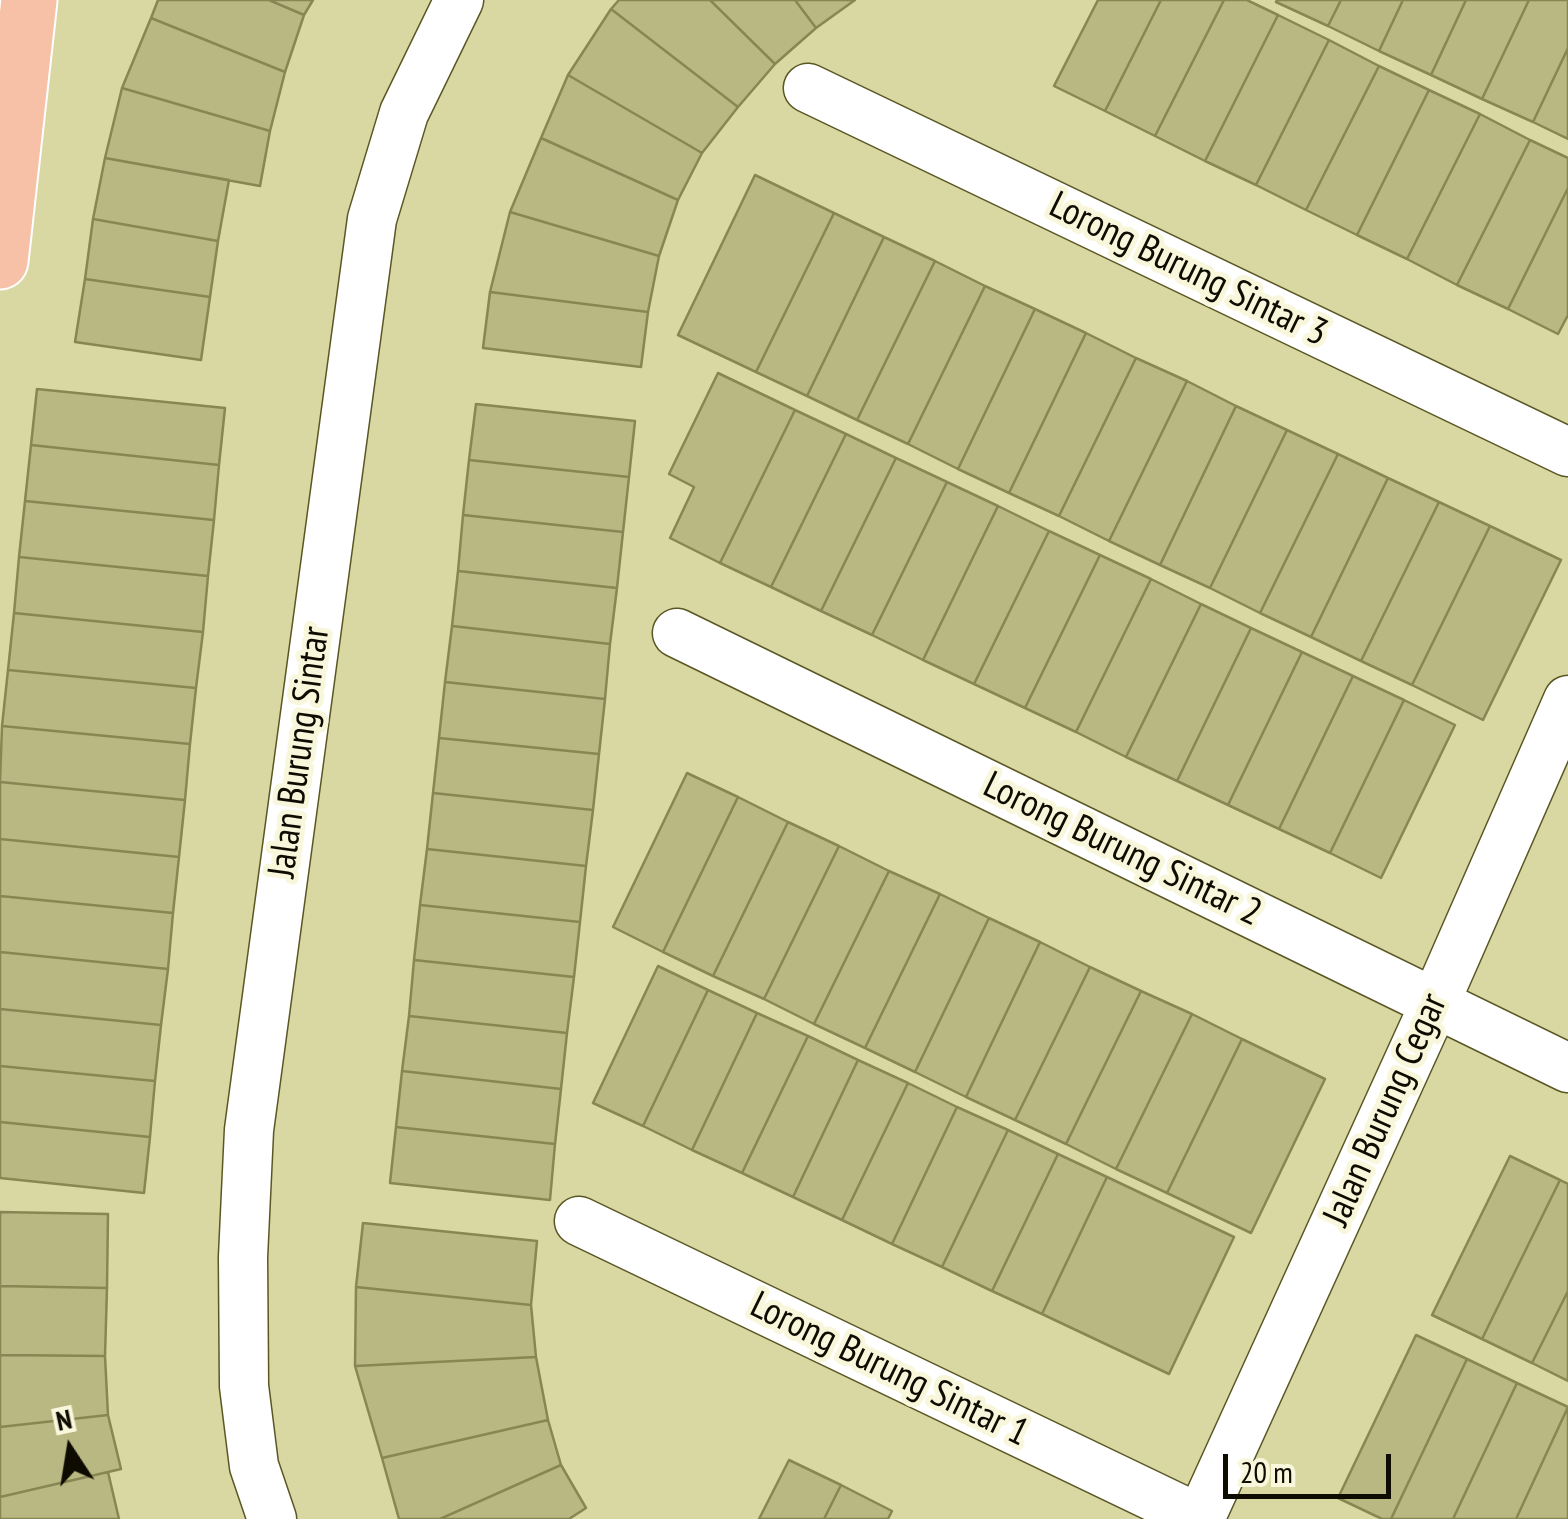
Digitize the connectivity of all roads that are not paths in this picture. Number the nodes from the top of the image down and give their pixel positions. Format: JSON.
{"nodes":[{"id":1,"x":29,"y":0,"type":"edge"},
{"id":2,"x":458,"y":0,"type":"edge"},
{"id":3,"x":808,"y":88,"type":"dead end"},
{"id":4,"x":0,"y":261,"type":"edge"},
{"id":5,"x":1568,"y":452,"type":"edge"},
{"id":6,"x":676,"y":632,"type":"dead end"},
{"id":7,"x":1568,"y":700,"type":"edge"},
{"id":8,"x":1435,"y":1002,"type":"junction"},
{"id":9,"x":1568,"y":1068,"type":"edge"},
{"id":10,"x":579,"y":1221,"type":"dead end"},
{"id":11,"x":272,"y":1519,"type":"edge"},
{"id":12,"x":1200,"y":1519,"type":"edge"}],
"edges":[{"from":1,"to":4,"type":"main road"},
{"from":2,"to":11,"type":"street","name":"Jalan Burung Sintar"},
{"from":3,"to":5,"type":"street","name":"Lorong Burung Sintar 3"},
{"from":6,"to":8,"type":"street","name":"Lorong Burung Sintar 2"},
{"from":7,"to":8,"type":"street","name":"Jalan Burung Cegar"},
{"from":8,"to":9,"type":"street","name":"Lorong Burung Sintar 2"},
{"from":8,"to":12,"type":"street","name":"Jalan Burung Cegar"},
{"from":10,"to":12,"type":"street","name":"Lorong Burung Sintar 1"}]}
